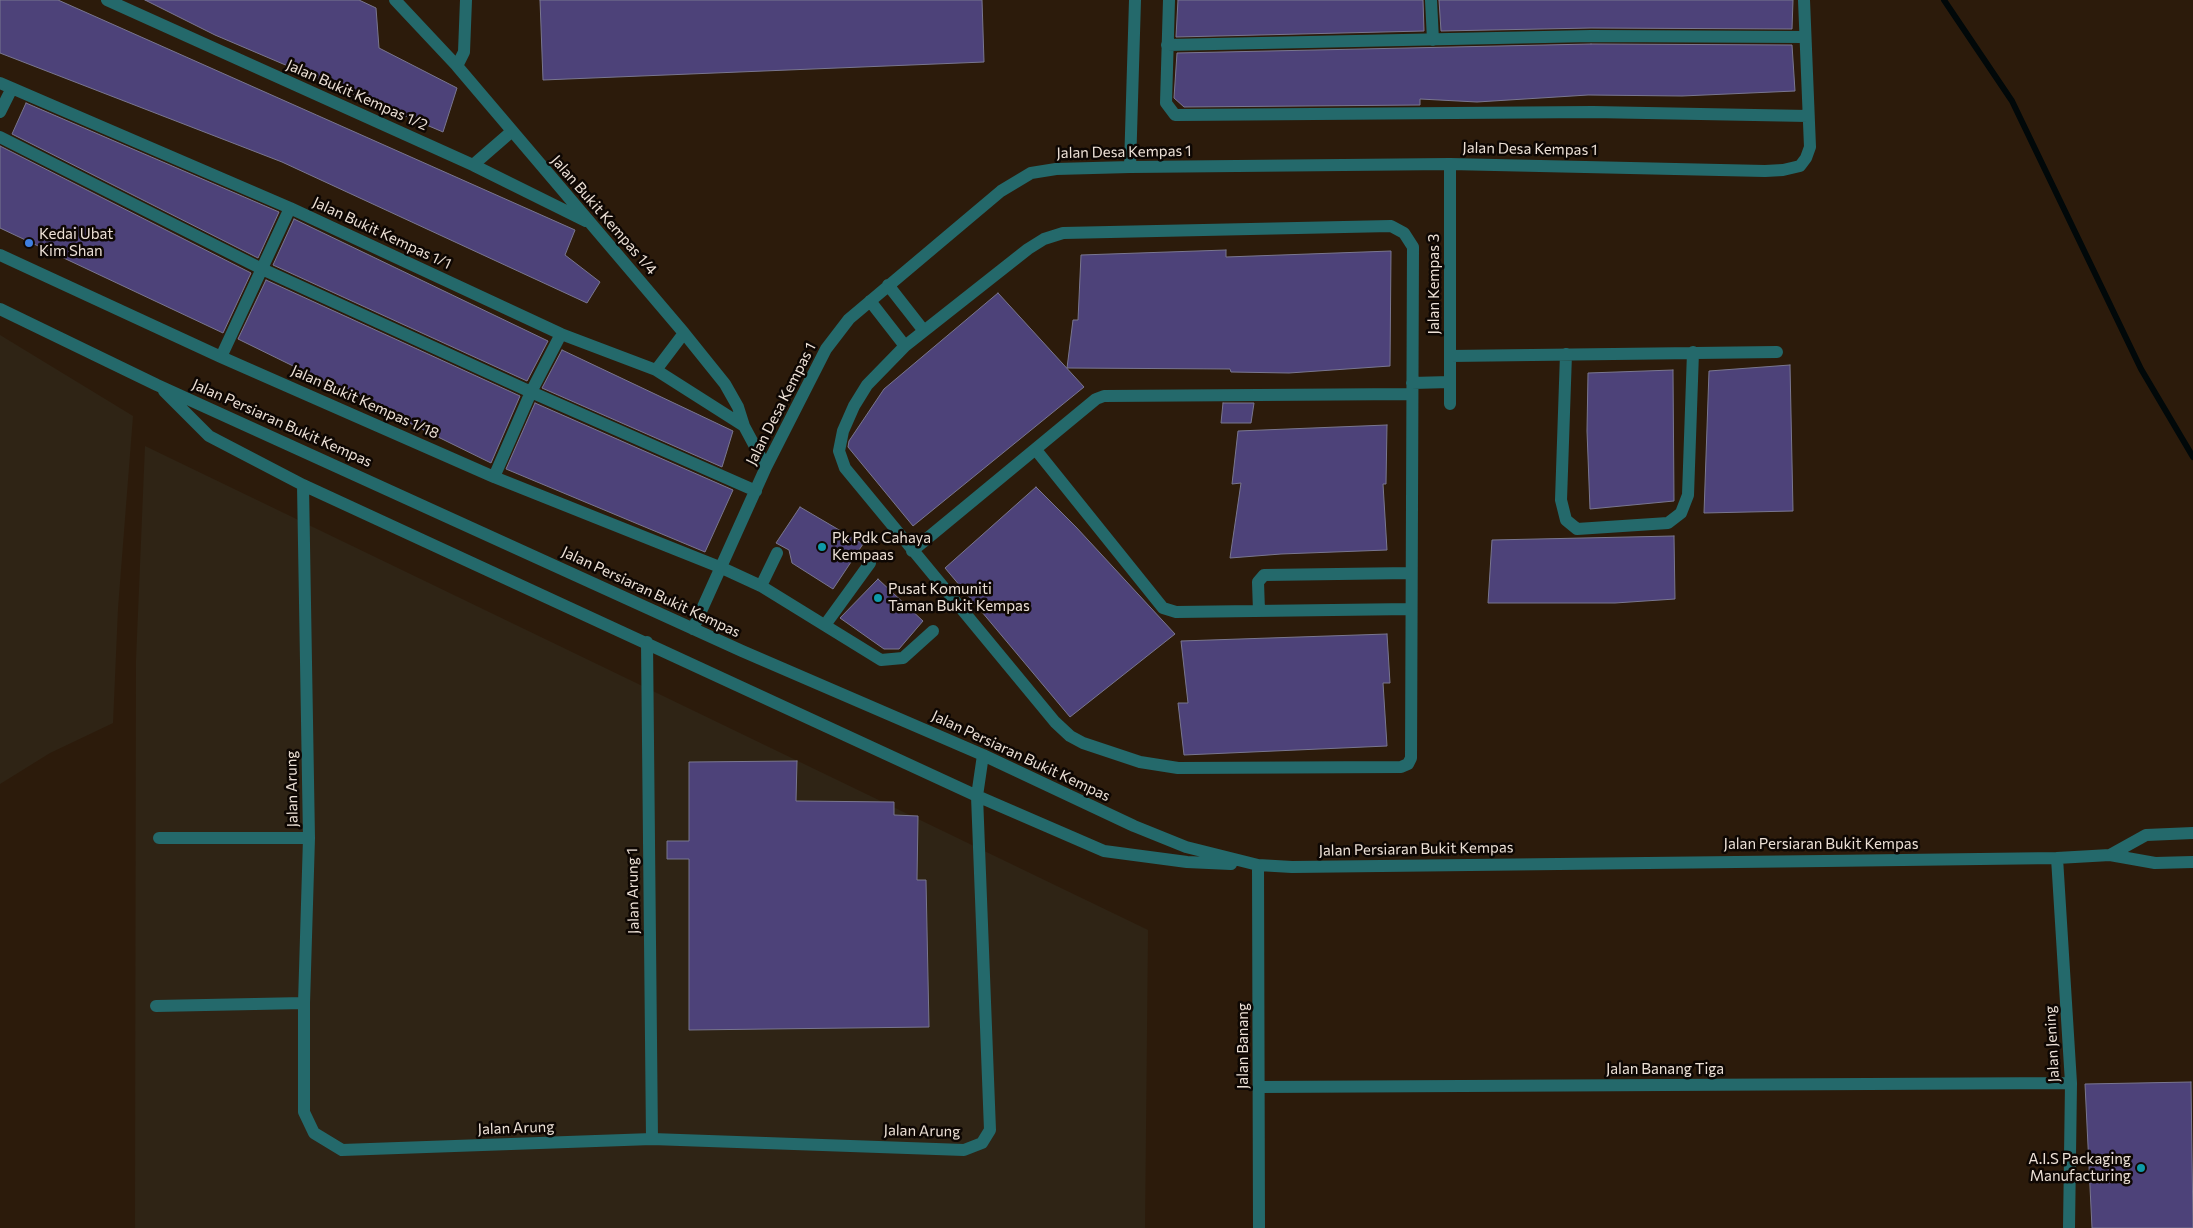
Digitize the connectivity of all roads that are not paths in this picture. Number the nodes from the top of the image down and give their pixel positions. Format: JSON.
{"nodes":[{"id":1,"x":107,"y":0,"type":"edge"},
{"id":2,"x":395,"y":0,"type":"edge"},
{"id":3,"x":466,"y":0,"type":"edge"},
{"id":4,"x":1135,"y":0,"type":"edge"},
{"id":5,"x":1169,"y":0,"type":"edge"},
{"id":6,"x":1431,"y":0,"type":"edge"},
{"id":7,"x":1804,"y":0,"type":"edge"},
{"id":8,"x":1805,"y":37,"type":"junction"},
{"id":9,"x":1433,"y":40,"type":"junction"},
{"id":10,"x":1167,"y":45,"type":"junction"},
{"id":11,"x":457,"y":66,"type":"junction"},
{"id":12,"x":6,"y":86,"type":"edge"},
{"id":13,"x":0,"y":112,"type":"edge"},
{"id":14,"x":1808,"y":116,"type":"junction"},
{"id":15,"x":511,"y":132,"type":"junction"},
{"id":16,"x":0,"y":137,"type":"edge"},
{"id":17,"x":1450,"y":164,"type":"junction"},
{"id":18,"x":473,"y":165,"type":"junction"},
{"id":19,"x":1130,"y":167,"type":"junction"},
{"id":20,"x":290,"y":208,"type":"junction"},
{"id":21,"x":592,"y":224,"type":"junction"},
{"id":22,"x":0,"y":255,"type":"edge"},
{"id":23,"x":262,"y":269,"type":"junction"},
{"id":24,"x":888,"y":285,"type":"junction"},
{"id":25,"x":870,"y":301,"type":"junction"},
{"id":26,"x":0,"y":309,"type":"edge"},
{"id":27,"x":924,"y":331,"type":"junction"},
{"id":28,"x":684,"y":333,"type":"junction"},
{"id":29,"x":561,"y":334,"type":"junction"},
{"id":30,"x":905,"y":346,"type":"junction"},
{"id":31,"x":1693,"y":352,"type":"junction"},
{"id":32,"x":1777,"y":352,"type":"dead end"},
{"id":33,"x":1566,"y":354,"type":"junction"},
{"id":34,"x":1450,"y":356,"type":"junction"},
{"id":35,"x":221,"y":357,"type":"junction"},
{"id":36,"x":656,"y":370,"type":"junction"},
{"id":37,"x":1450,"y":382,"type":"junction"},
{"id":38,"x":157,"y":384,"type":"junction"},
{"id":39,"x":1412,"y":388,"type":"junction"},
{"id":40,"x":531,"y":392,"type":"junction"},
{"id":41,"x":1450,"y":404,"type":"dead end"},
{"id":42,"x":744,"y":426,"type":"junction"},
{"id":43,"x":1036,"y":450,"type":"junction"},
{"id":44,"x":766,"y":467,"type":"junction"},
{"id":45,"x":494,"y":477,"type":"junction"},
{"id":46,"x":303,"y":486,"type":"junction"},
{"id":47,"x":756,"y":491,"type":"junction"},
{"id":48,"x":912,"y":550,"type":"junction"},
{"id":49,"x":777,"y":553,"type":"dead end"},
{"id":50,"x":870,"y":563,"type":"dead end"},
{"id":51,"x":722,"y":568,"type":"junction"},
{"id":52,"x":1411,"y":572,"type":"junction"},
{"id":53,"x":761,"y":586,"type":"junction"},
{"id":54,"x":1411,"y":609,"type":"junction"},
{"id":55,"x":1259,"y":611,"type":"junction"},
{"id":56,"x":825,"y":625,"type":"junction"},
{"id":57,"x":693,"y":629,"type":"junction"},
{"id":58,"x":934,"y":631,"type":"dead end"},
{"id":59,"x":647,"y":642,"type":"junction"},
{"id":60,"x":983,"y":755,"type":"junction"},
{"id":61,"x":977,"y":796,"type":"junction"},
{"id":62,"x":2193,"y":833,"type":"edge"},
{"id":63,"x":159,"y":838,"type":"dead end"},
{"id":64,"x":309,"y":838,"type":"junction"},
{"id":65,"x":2110,"y":855,"type":"junction"},
{"id":66,"x":2057,"y":858,"type":"junction"},
{"id":67,"x":2193,"y":862,"type":"edge"},
{"id":68,"x":1258,"y":865,"type":"junction"},
{"id":69,"x":304,"y":1003,"type":"junction"},
{"id":70,"x":156,"y":1006,"type":"dead end"},
{"id":71,"x":2071,"y":1083,"type":"junction"},
{"id":72,"x":1259,"y":1087,"type":"junction"},
{"id":73,"x":652,"y":1139,"type":"junction"},
{"id":74,"x":1259,"y":1228,"type":"edge"},
{"id":75,"x":2069,"y":1228,"type":"edge"}],
"edges":[{"from":1,"to":18,"type":"street","name":"Jalan Bukit Kempas 1/2"},
{"from":2,"to":11,"type":"street","name":"Jalan Bukit Kempas 1/4"},
{"from":3,"to":11,"type":"street"},
{"from":4,"to":19,"type":"street"},
{"from":5,"to":10,"type":"street"},
{"from":6,"to":9,"type":"street"},
{"from":7,"to":8,"type":"street"},
{"from":8,"to":9,"type":"street"},
{"from":8,"to":14,"type":"street"},
{"from":9,"to":10,"type":"street"},
{"from":10,"to":14,"type":"street"},
{"from":11,"to":15,"type":"street","name":"Jalan Bukit Kempas 1/4"},
{"from":12,"to":13,"type":"street"},
{"from":12,"to":20,"type":"street","name":"Jalan Bukit Kempas 1/1"},
{"from":14,"to":17,"type":"street","name":"Jalan Desa Kempas 1"},
{"from":15,"to":18,"type":"street"},
{"from":15,"to":21,"type":"street","name":"Jalan Bukit Kempas 1/4"},
{"from":16,"to":23,"type":"street"},
{"from":17,"to":19,"type":"street","name":"Jalan Desa Kempas 1"},
{"from":17,"to":34,"type":"street","name":"Jalan Kempas 3"},
{"from":18,"to":21,"type":"street","name":"Jalan Bukit Kempas 1/2"},
{"from":19,"to":24,"type":"street","name":"Jalan Desa Kempas 1"},
{"from":20,"to":23,"type":"street"},
{"from":20,"to":29,"type":"street","name":"Jalan Bukit Kempas 1/1"},
{"from":21,"to":28,"type":"street","name":"Jalan Bukit Kempas 1/4"},
{"from":22,"to":35,"type":"street","name":"Jalan Bukit Kempas 1/18"},
{"from":23,"to":35,"type":"street"},
{"from":23,"to":40,"type":"street"},
{"from":24,"to":25,"type":"street","name":"Jalan Desa Kempas 1"},
{"from":24,"to":27,"type":"street"},
{"from":25,"to":30,"type":"street"},
{"from":25,"to":44,"type":"street","name":"Jalan Desa Kempas 1"},
{"from":26,"to":38,"type":"street","name":"Jalan Persiaran Bukit Kempas"},
{"from":27,"to":30,"type":"street"},
{"from":27,"to":39,"type":"street"},
{"from":28,"to":36,"type":"street"},
{"from":28,"to":42,"type":"street","name":"Jalan Bukit Kempas 1/4"},
{"from":29,"to":36,"type":"street","name":"Jalan Bukit Kempas 1/1"},
{"from":29,"to":40,"type":"street"},
{"from":30,"to":48,"type":"street"},
{"from":31,"to":32,"type":"street"},
{"from":31,"to":33,"type":"street"},
{"from":31,"to":33,"type":"street"},
{"from":33,"to":34,"type":"street"},
{"from":34,"to":37,"type":"street","name":"Jalan Kempas 3"},
{"from":35,"to":45,"type":"street","name":"Jalan Bukit Kempas 1/18"},
{"from":36,"to":42,"type":"street","name":"Jalan Bukit Kempas 1/1"},
{"from":37,"to":39,"type":"street"},
{"from":37,"to":41,"type":"street","name":"Jalan Kempas 3"},
{"from":38,"to":46,"type":"street"},
{"from":38,"to":57,"type":"street","name":"Jalan Persiaran Bukit Kempas"},
{"from":39,"to":43,"type":"street"},
{"from":39,"to":52,"type":"street"},
{"from":40,"to":45,"type":"street"},
{"from":40,"to":47,"type":"street"},
{"from":42,"to":44,"type":"street","name":"Jalan Bukit Kempas 1/4"},
{"from":43,"to":48,"type":"street"},
{"from":43,"to":55,"type":"street"},
{"from":44,"to":47,"type":"street","name":"Jalan Desa Kempas 1"},
{"from":45,"to":51,"type":"street","name":"Jalan Bukit Kempas 1/18"},
{"from":46,"to":59,"type":"street"},
{"from":46,"to":64,"type":"street","name":"Jalan Arung"},
{"from":47,"to":51,"type":"street","name":"Jalan Desa Kempas 1"},
{"from":48,"to":54,"type":"street"},
{"from":49,"to":53,"type":"street"},
{"from":50,"to":56,"type":"street"},
{"from":51,"to":53,"type":"street","name":"Jalan Bukit Kempas 1/18"},
{"from":51,"to":57,"type":"street","name":"Jalan Desa Kempas 1"},
{"from":52,"to":54,"type":"street"},
{"from":52,"to":55,"type":"street"},
{"from":53,"to":56,"type":"street","name":"Jalan Bukit Kempas 1/18"},
{"from":54,"to":55,"type":"street"},
{"from":56,"to":58,"type":"street","name":"Jalan Bukit Kempas 1/18"},
{"from":57,"to":60,"type":"street","name":"Jalan Persiaran Bukit Kempas"},
{"from":59,"to":61,"type":"street"},
{"from":59,"to":73,"type":"street","name":"Jalan Arung 1"},
{"from":60,"to":61,"type":"street","name":"Jalan Arung"},
{"from":60,"to":68,"type":"street","name":"Jalan Persiaran Bukit Kempas"},
{"from":61,"to":68,"type":"street"},
{"from":61,"to":73,"type":"street","name":"Jalan Arung"},
{"from":62,"to":65,"type":"street","name":"Jalan Persiaran Bukit Kempas"},
{"from":63,"to":64,"type":"street"},
{"from":64,"to":69,"type":"street","name":"Jalan Arung"},
{"from":65,"to":66,"type":"street","name":"Jalan Persiaran Bukit Kempas"},
{"from":65,"to":67,"type":"street","name":"Jalan Persiaran Bukit Kempas"},
{"from":66,"to":68,"type":"street","name":"Jalan Persiaran Bukit Kempas"},
{"from":66,"to":71,"type":"street","name":"Jalan Jening"},
{"from":68,"to":72,"type":"street","name":"Jalan Banang"},
{"from":69,"to":70,"type":"street"},
{"from":69,"to":73,"type":"street","name":"Jalan Arung"},
{"from":71,"to":72,"type":"street","name":"Jalan Banang Tiga"},
{"from":71,"to":75,"type":"street","name":"Jalan Jening"},
{"from":72,"to":74,"type":"street","name":"Jalan Banang"}]}
